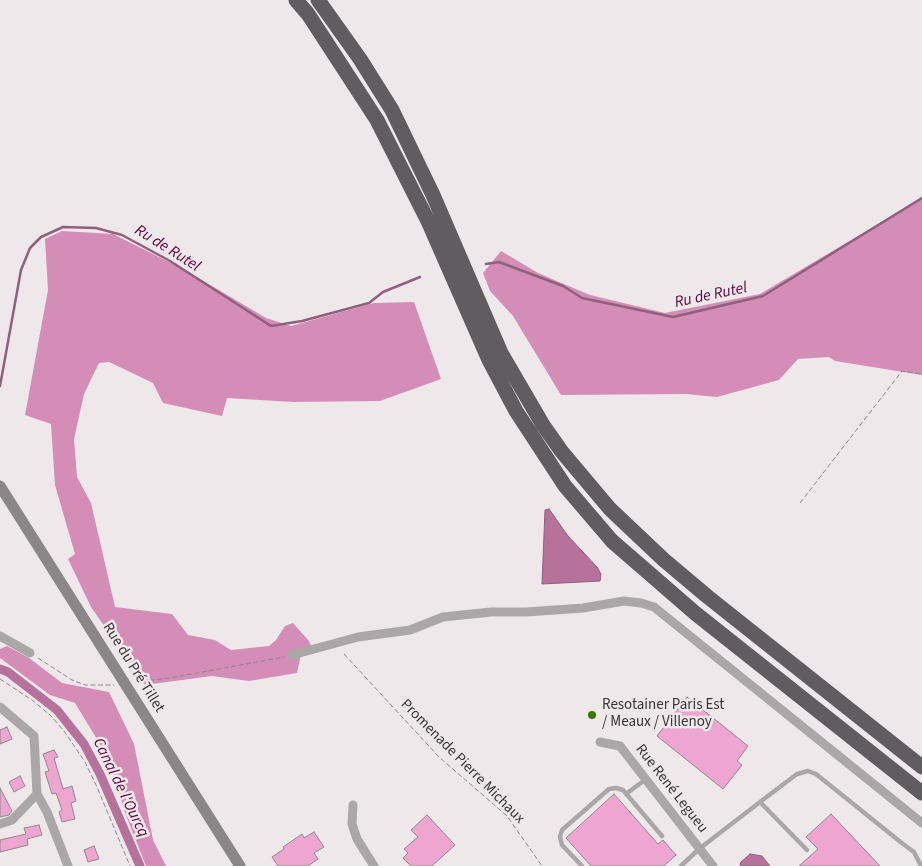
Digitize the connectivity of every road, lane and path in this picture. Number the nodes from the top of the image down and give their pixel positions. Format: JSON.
{"nodes":[{"id":1,"x":296,"y":0,"type":"edge"},
{"id":2,"x":318,"y":0,"type":"edge"},
{"id":3,"x":922,"y":374,"type":"edge"},
{"id":4,"x":0,"y":486,"type":"edge"},
{"id":5,"x":800,"y":503,"type":"dead end"},
{"id":6,"x":0,"y":636,"type":"edge"},
{"id":7,"x":30,"y":653,"type":"joint"},
{"id":8,"x":344,"y":654,"type":"dead end"},
{"id":9,"x":292,"y":655,"type":"joint"},
{"id":10,"x":0,"y":679,"type":"edge"},
{"id":11,"x":131,"y":682,"type":"dead end"},
{"id":12,"x":113,"y":685,"type":"dead end"},
{"id":13,"x":0,"y":707,"type":"edge"},
{"id":14,"x":600,"y":742,"type":"dead end"},
{"id":15,"x":922,"y":767,"type":"edge"},
{"id":16,"x":646,"y":779,"type":"junction"},
{"id":17,"x":922,"y":793,"type":"edge"},
{"id":18,"x":37,"y":794,"type":"junction"},
{"id":19,"x":626,"y":794,"type":"junction"},
{"id":20,"x":760,"y":802,"type":"junction"},
{"id":21,"x":353,"y":805,"type":"dead end"},
{"id":22,"x":922,"y":823,"type":"edge"},
{"id":23,"x":0,"y":824,"type":"edge"},
{"id":24,"x":662,"y":836,"type":"dead end"},
{"id":25,"x":699,"y":848,"type":"junction"},
{"id":26,"x":806,"y":850,"type":"dead end"},
{"id":27,"x":68,"y":866,"type":"edge"},
{"id":28,"x":130,"y":866,"type":"edge"},
{"id":29,"x":240,"y":866,"type":"edge"},
{"id":30,"x":374,"y":866,"type":"edge"},
{"id":31,"x":542,"y":866,"type":"edge"},
{"id":32,"x":582,"y":866,"type":"edge"},
{"id":33,"x":681,"y":866,"type":"edge"},
{"id":34,"x":713,"y":866,"type":"edge"},
{"id":35,"x":921,"y":866,"type":"edge"}],
"edges":[{"from":1,"to":17,"type":"highway"},
{"from":2,"to":15,"type":"highway"},
{"from":3,"to":5,"type":"path"},
{"from":4,"to":29,"type":"street","name":"Rue du Pré Tillet"},
{"from":6,"to":7,"type":"street"},
{"from":7,"to":12,"type":"path"},
{"from":8,"to":31,"type":"path","name":"Promenade Pierre Michaux"},
{"from":9,"to":11,"type":"path"},
{"from":9,"to":22,"type":"street"},
{"from":10,"to":28,"type":"path"},
{"from":13,"to":18,"type":"street"},
{"from":14,"to":16,"type":"street","name":"Rue René Legueu"},
{"from":16,"to":19,"type":"lane"},
{"from":16,"to":25,"type":"street","name":"Rue René Legueu"},
{"from":18,"to":23,"type":"street"},
{"from":18,"to":27,"type":"street"},
{"from":19,"to":24,"type":"lane"},
{"from":19,"to":32,"type":"lane"},
{"from":20,"to":25,"type":"lane"},
{"from":20,"to":26,"type":"lane"},
{"from":20,"to":35,"type":"lane"},
{"from":21,"to":30,"type":"street"},
{"from":25,"to":33,"type":"lane"},
{"from":25,"to":34,"type":"street","name":"Rue René Legueu"}]}
